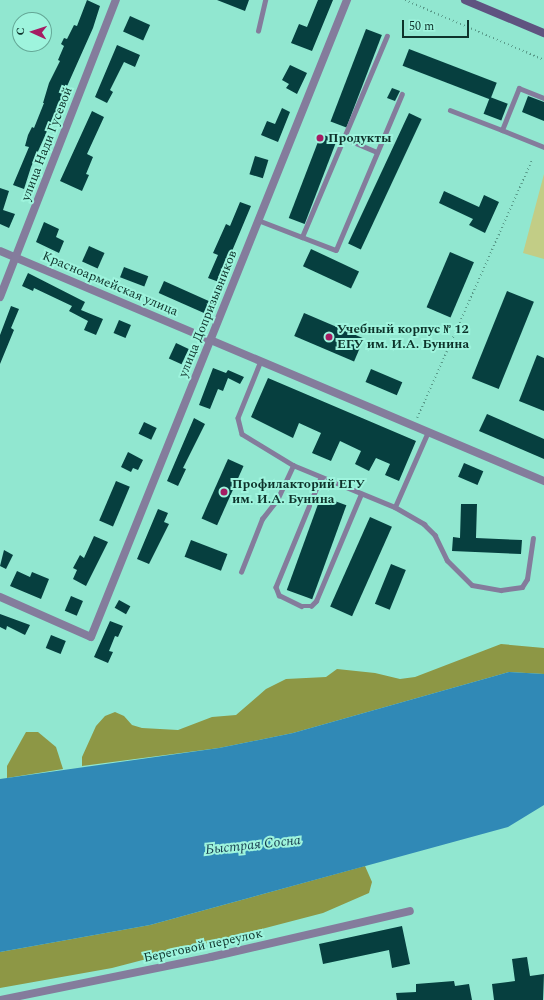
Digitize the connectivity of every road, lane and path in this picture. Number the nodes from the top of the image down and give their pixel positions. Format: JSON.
{"nodes":[{"id":1,"x":116,"y":0,"type":"edge"},
{"id":2,"x":265,"y":0,"type":"edge"},
{"id":3,"x":347,"y":0,"type":"edge"},
{"id":4,"x":405,"y":0,"type":"edge"},
{"id":5,"x":465,"y":0,"type":"edge"},
{"id":6,"x":258,"y":31,"type":"dead end"},
{"id":7,"x":544,"y":33,"type":"edge"},
{"id":8,"x":387,"y":36,"type":"dead end"},
{"id":9,"x":544,"y":60,"type":"edge"},
{"id":10,"x":402,"y":94,"type":"dead end"},
{"id":11,"x":544,"y":98,"type":"edge"},
{"id":12,"x":450,"y":110,"type":"dead end"},
{"id":13,"x":502,"y":130,"type":"junction"},
{"id":14,"x":344,"y":138,"type":"junction"},
{"id":15,"x":544,"y":147,"type":"edge"},
{"id":16,"x":377,"y":152,"type":"junction"},
{"id":17,"x":532,"y":160,"type":"dead end"},
{"id":18,"x":258,"y":220,"type":"junction"},
{"id":19,"x":302,"y":237,"type":"junction"},
{"id":20,"x":0,"y":251,"type":"edge"},
{"id":21,"x":16,"y":258,"type":"junction"},
{"id":22,"x":0,"y":297,"type":"edge"},
{"id":23,"x":210,"y":339,"type":"junction"},
{"id":24,"x":261,"y":361,"type":"junction"},
{"id":25,"x":414,"y":426,"type":"junction"},
{"id":26,"x":428,"y":432,"type":"junction"},
{"id":27,"x":293,"y":465,"type":"junction"},
{"id":28,"x":321,"y":478,"type":"junction"},
{"id":29,"x":544,"y":481,"type":"edge"},
{"id":30,"x":361,"y":494,"type":"junction"},
{"id":31,"x":395,"y":507,"type":"junction"},
{"id":32,"x":533,"y":538,"type":"dead end"},
{"id":33,"x":241,"y":572,"type":"dead end"},
{"id":34,"x":0,"y":597,"type":"edge"},
{"id":35,"x":410,"y":911,"type":"dead end"},
{"id":36,"x":0,"y":1000,"type":"edge"}],
"edges":[{"from":1,"to":21,"type":"street","name":"улица Нади Гусевой"},
{"from":2,"to":6,"type":"lane"},
{"from":3,"to":18,"type":"street","name":"улица Допризывников"},
{"from":4,"to":9,"type":"path"},
{"from":5,"to":7,"type":"main road"},
{"from":8,"to":14,"type":"lane"},
{"from":10,"to":16,"type":"lane"},
{"from":11,"to":13,"type":"lane"},
{"from":12,"to":13,"type":"lane"},
{"from":13,"to":15,"type":"lane"},
{"from":14,"to":16,"type":"lane"},
{"from":14,"to":19,"type":"lane"},
{"from":16,"to":19,"type":"lane"},
{"from":17,"to":25,"type":"path"},
{"from":18,"to":19,"type":"lane"},
{"from":18,"to":23,"type":"street","name":"улица Допризывников"},
{"from":20,"to":21,"type":"street","name":"Красноармейская улица"},
{"from":21,"to":22,"type":"street","name":"улица Нади Гусевой"},
{"from":21,"to":23,"type":"street","name":"Красноармейская улица"},
{"from":23,"to":24,"type":"street","name":"Красноармейская улица"},
{"from":23,"to":34,"type":"street","name":"улица Допризывников"},
{"from":24,"to":25,"type":"street","name":"Красноармейская улица"},
{"from":24,"to":27,"type":"lane"},
{"from":25,"to":26,"type":"street","name":"Красноармейская улица"},
{"from":26,"to":29,"type":"street","name":"Красноармейская улица"},
{"from":26,"to":31,"type":"lane"},
{"from":27,"to":28,"type":"lane"},
{"from":27,"to":33,"type":"lane"},
{"from":28,"to":30,"type":"lane"},
{"from":28,"to":30,"type":"lane"},
{"from":30,"to":31,"type":"lane"},
{"from":31,"to":32,"type":"lane"},
{"from":35,"to":36,"type":"street","name":"Береговой переулок"}]}
